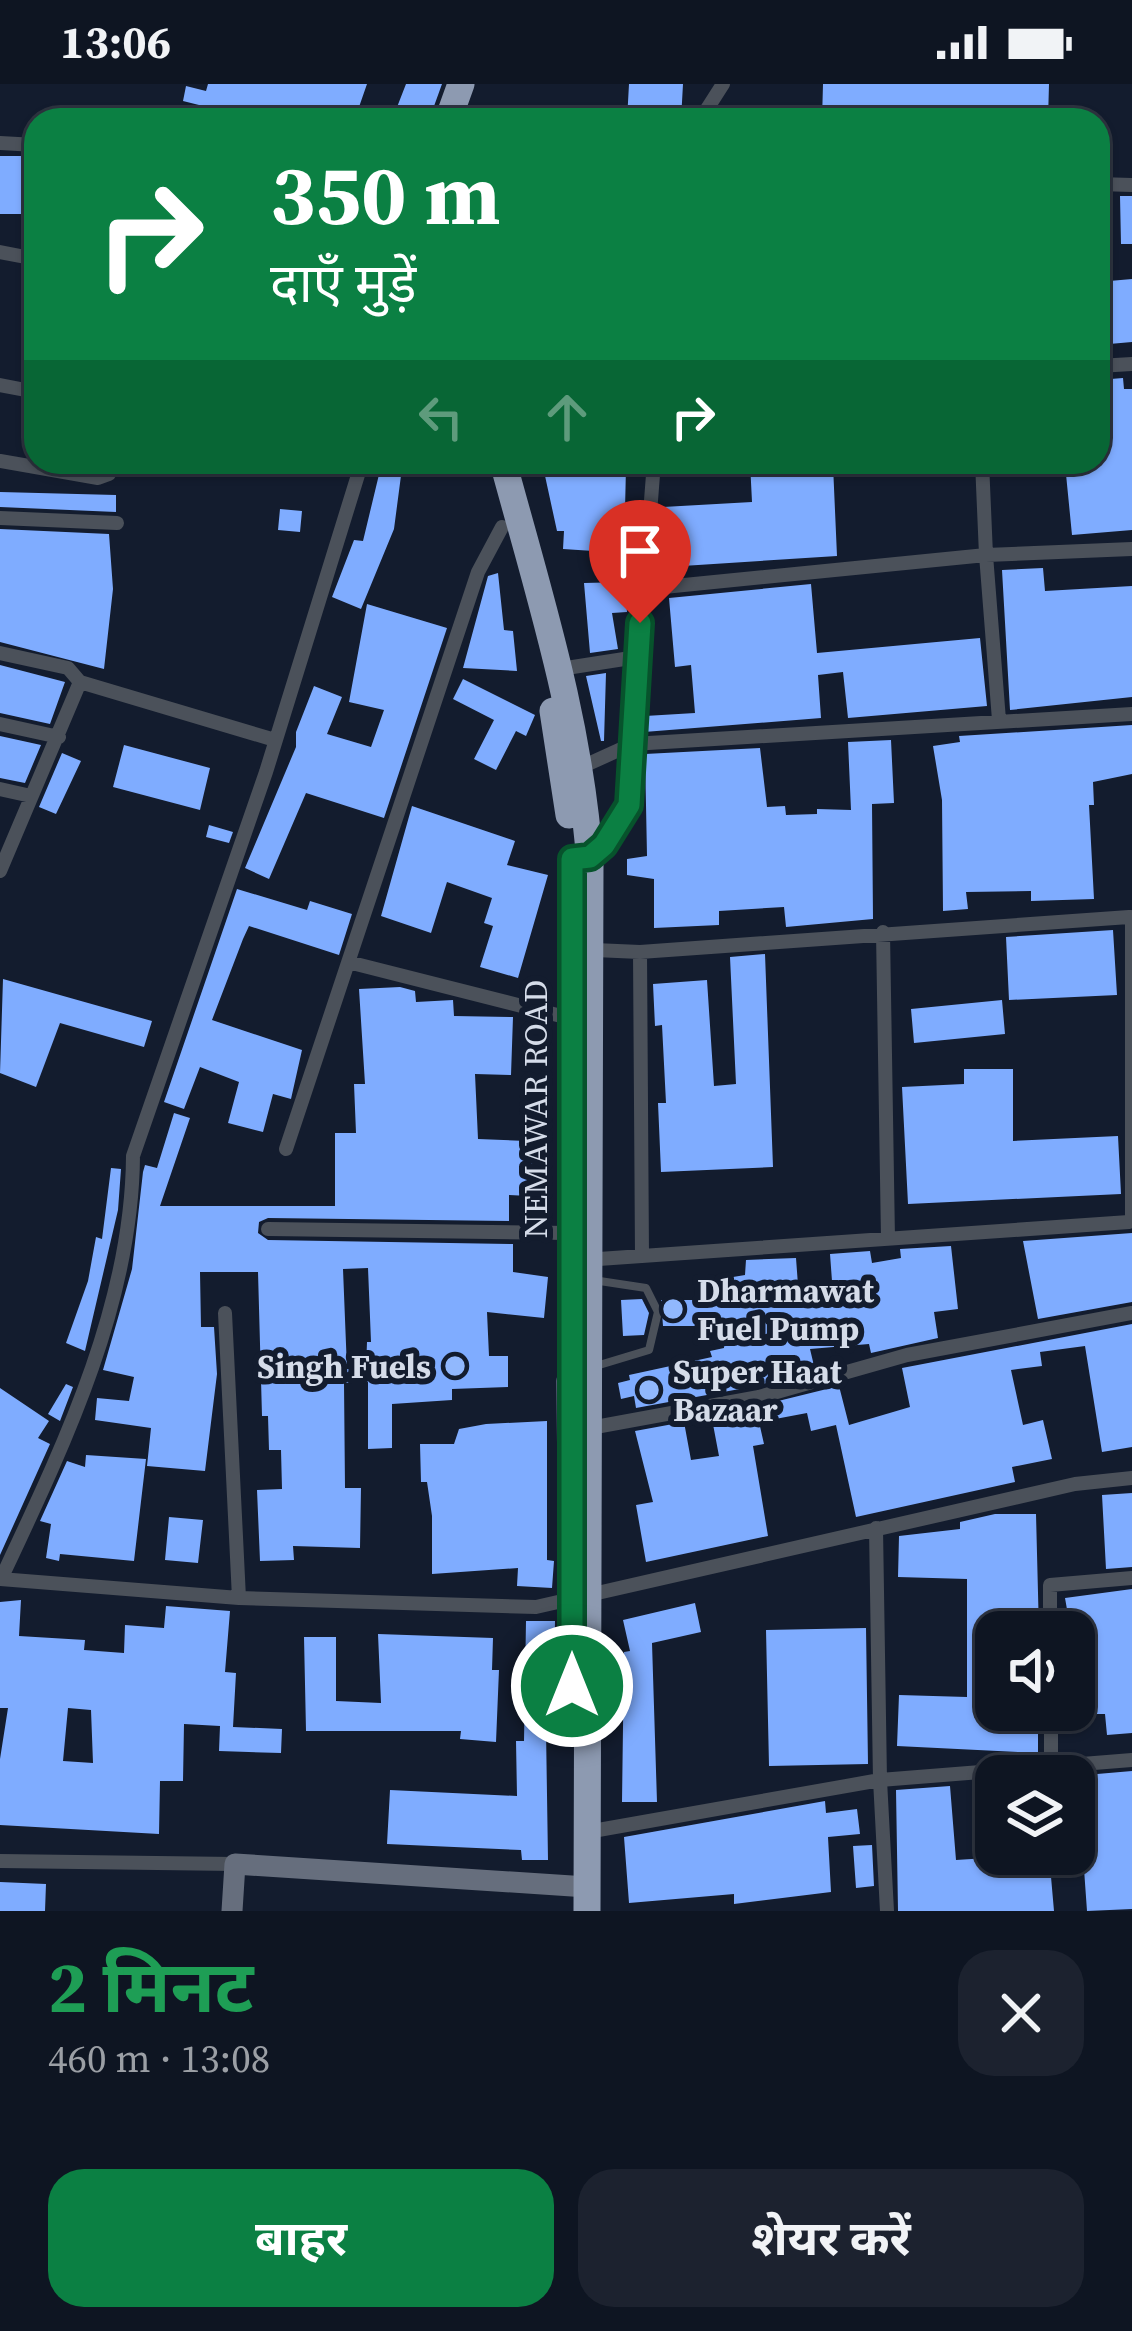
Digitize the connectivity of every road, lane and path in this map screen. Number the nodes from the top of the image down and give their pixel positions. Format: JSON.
{"nodes":[{"id":1,"x":75,"y":474,"type":"edge"},
{"id":2,"x":109,"y":474,"type":"edge"},
{"id":3,"x":358,"y":474,"type":"edge"},
{"id":4,"x":489,"y":474,"type":"edge"},
{"id":5,"x":506,"y":474,"type":"edge"},
{"id":6,"x":653,"y":474,"type":"edge"},
{"id":7,"x":983,"y":474,"type":"edge"},
{"id":8,"x":0,"y":518,"type":"edge"},
{"id":9,"x":117,"y":523,"type":"dead end"},
{"id":10,"x":502,"y":527,"type":"junction"},
{"id":11,"x":1132,"y":549,"type":"edge"},
{"id":12,"x":986,"y":555,"type":"junction"},
{"id":13,"x":644,"y":589,"type":"junction"},
{"id":14,"x":0,"y":652,"type":"edge"},
{"id":15,"x":637,"y":657,"type":"junction"},
{"id":16,"x":560,"y":668,"type":"junction"},
{"id":17,"x":80,"y":682,"type":"junction"},
{"id":18,"x":1132,"y":714,"type":"edge"},
{"id":19,"x":999,"y":720,"type":"junction"},
{"id":20,"x":0,"y":724,"type":"edge"},
{"id":21,"x":59,"y":737,"type":"junction"},
{"id":22,"x":275,"y":740,"type":"junction"},
{"id":23,"x":632,"y":744,"type":"junction"},
{"id":24,"x":573,"y":770,"type":"junction"},
{"id":25,"x":0,"y":789,"type":"edge"},
{"id":26,"x":31,"y":796,"type":"junction"},
{"id":27,"x":581,"y":858,"type":"junction"},
{"id":28,"x":2,"y":864,"type":"edge"},
{"id":29,"x":1131,"y":917,"type":"edge"},
{"id":30,"x":883,"y":932,"type":"junction"},
{"id":31,"x":581,"y":951,"type":"junction"},
{"id":32,"x":640,"y":952,"type":"junction"},
{"id":33,"x":352,"y":963,"type":"junction"},
{"id":34,"x":573,"y":1019,"type":"junction"},
{"id":35,"x":286,"y":1149,"type":"dead end"},
{"id":36,"x":1131,"y":1221,"type":"edge"},
{"id":37,"x":268,"y":1229,"type":"dead end"},
{"id":38,"x":570,"y":1232,"type":"junction"},
{"id":39,"x":888,"y":1239,"type":"junction"},
{"id":40,"x":642,"y":1256,"type":"junction"},
{"id":41,"x":582,"y":1266,"type":"junction"},
{"id":42,"x":224,"y":1313,"type":"dead end"},
{"id":43,"x":1132,"y":1313,"type":"edge"},
{"id":44,"x":588,"y":1368,"type":"junction"},
{"id":45,"x":590,"y":1429,"type":"junction"},
{"id":46,"x":1132,"y":1478,"type":"edge"},
{"id":47,"x":876,"y":1528,"type":"junction"},
{"id":48,"x":1132,"y":1578,"type":"edge"},
{"id":49,"x":0,"y":1579,"type":"edge"},
{"id":50,"x":239,"y":1598,"type":"junction"},
{"id":51,"x":580,"y":1600,"type":"junction"},
{"id":52,"x":1050,"y":1611,"type":"edge"},
{"id":53,"x":1132,"y":1760,"type":"edge"},
{"id":54,"x":1095,"y":1763,"type":"edge"},
{"id":55,"x":975,"y":1772,"type":"edge"},
{"id":56,"x":880,"y":1780,"type":"junction"},
{"id":57,"x":587,"y":1832,"type":"junction"},
{"id":58,"x":0,"y":1862,"type":"edge"},
{"id":59,"x":235,"y":1864,"type":"junction"},
{"id":60,"x":579,"y":1898,"type":"edge"},
{"id":61,"x":232,"y":1911,"type":"edge"},
{"id":62,"x":886,"y":1911,"type":"edge"}],
"edges":[{"from":1,"to":2,"type":"street"},
{"from":3,"to":22,"type":"street"},
{"from":4,"to":10,"type":"highway","name":"NEMAWAR ROAD"},
{"from":5,"to":16,"type":"highway","name":"NEMAWAR ROAD"},
{"from":6,"to":13,"type":"street"},
{"from":7,"to":12,"type":"street"},
{"from":8,"to":9,"type":"street"},
{"from":10,"to":24,"type":"highway","name":"NEMAWAR ROAD"},
{"from":10,"to":33,"type":"street"},
{"from":11,"to":12,"type":"street"},
{"from":12,"to":13,"type":"street"},
{"from":12,"to":19,"type":"street"},
{"from":13,"to":15,"type":"street"},
{"from":14,"to":17,"type":"street"},
{"from":15,"to":16,"type":"street"},
{"from":15,"to":23,"type":"street"},
{"from":16,"to":24,"type":"highway","name":"NEMAWAR ROAD"},
{"from":17,"to":21,"type":"street"},
{"from":17,"to":22,"type":"street"},
{"from":18,"to":19,"type":"street"},
{"from":19,"to":23,"type":"street"},
{"from":20,"to":21,"type":"street"},
{"from":21,"to":26,"type":"street"},
{"from":22,"to":49,"type":"street"},
{"from":23,"to":24,"type":"street"},
{"from":23,"to":27,"type":"street"},
{"from":24,"to":27,"type":"highway","name":"NEMAWAR ROAD"},
{"from":25,"to":26,"type":"street"},
{"from":26,"to":28,"type":"street"},
{"from":27,"to":31,"type":"highway","name":"NEMAWAR ROAD"},
{"from":29,"to":30,"type":"street"},
{"from":29,"to":36,"type":"street"},
{"from":30,"to":32,"type":"street"},
{"from":30,"to":39,"type":"street"},
{"from":31,"to":32,"type":"street"},
{"from":31,"to":34,"type":"highway","name":"NEMAWAR ROAD"},
{"from":31,"to":41,"type":"highway","name":"NEMAWAR ROAD"},
{"from":32,"to":40,"type":"street"},
{"from":33,"to":34,"type":"street"},
{"from":33,"to":35,"type":"street"},
{"from":34,"to":38,"type":"highway","name":"NEMAWAR ROAD"},
{"from":36,"to":39,"type":"street"},
{"from":37,"to":38,"type":"street"},
{"from":38,"to":41,"type":"highway","name":"NEMAWAR ROAD"},
{"from":39,"to":40,"type":"street"},
{"from":40,"to":41,"type":"street"},
{"from":41,"to":44,"type":"highway","name":"NEMAWAR ROAD"},
{"from":41,"to":44,"type":"lane"},
{"from":41,"to":51,"type":"highway","name":"NEMAWAR ROAD"},
{"from":42,"to":50,"type":"street"},
{"from":43,"to":45,"type":"street"},
{"from":44,"to":45,"type":"highway","name":"NEMAWAR ROAD"},
{"from":45,"to":51,"type":"highway","name":"NEMAWAR ROAD"},
{"from":46,"to":47,"type":"street"},
{"from":47,"to":51,"type":"street"},
{"from":47,"to":56,"type":"street"},
{"from":48,"to":52,"type":"street"},
{"from":49,"to":50,"type":"street"},
{"from":50,"to":51,"type":"street"},
{"from":51,"to":57,"type":"highway","name":"NEMAWAR ROAD"},
{"from":51,"to":60,"type":"highway","name":"NEMAWAR ROAD"},
{"from":53,"to":54,"type":"street"},
{"from":55,"to":56,"type":"street"},
{"from":56,"to":57,"type":"street"},
{"from":56,"to":62,"type":"street"},
{"from":57,"to":60,"type":"highway","name":"NEMAWAR ROAD"},
{"from":58,"to":59,"type":"street"},
{"from":59,"to":60,"type":"street"},
{"from":59,"to":61,"type":"street"}]}
